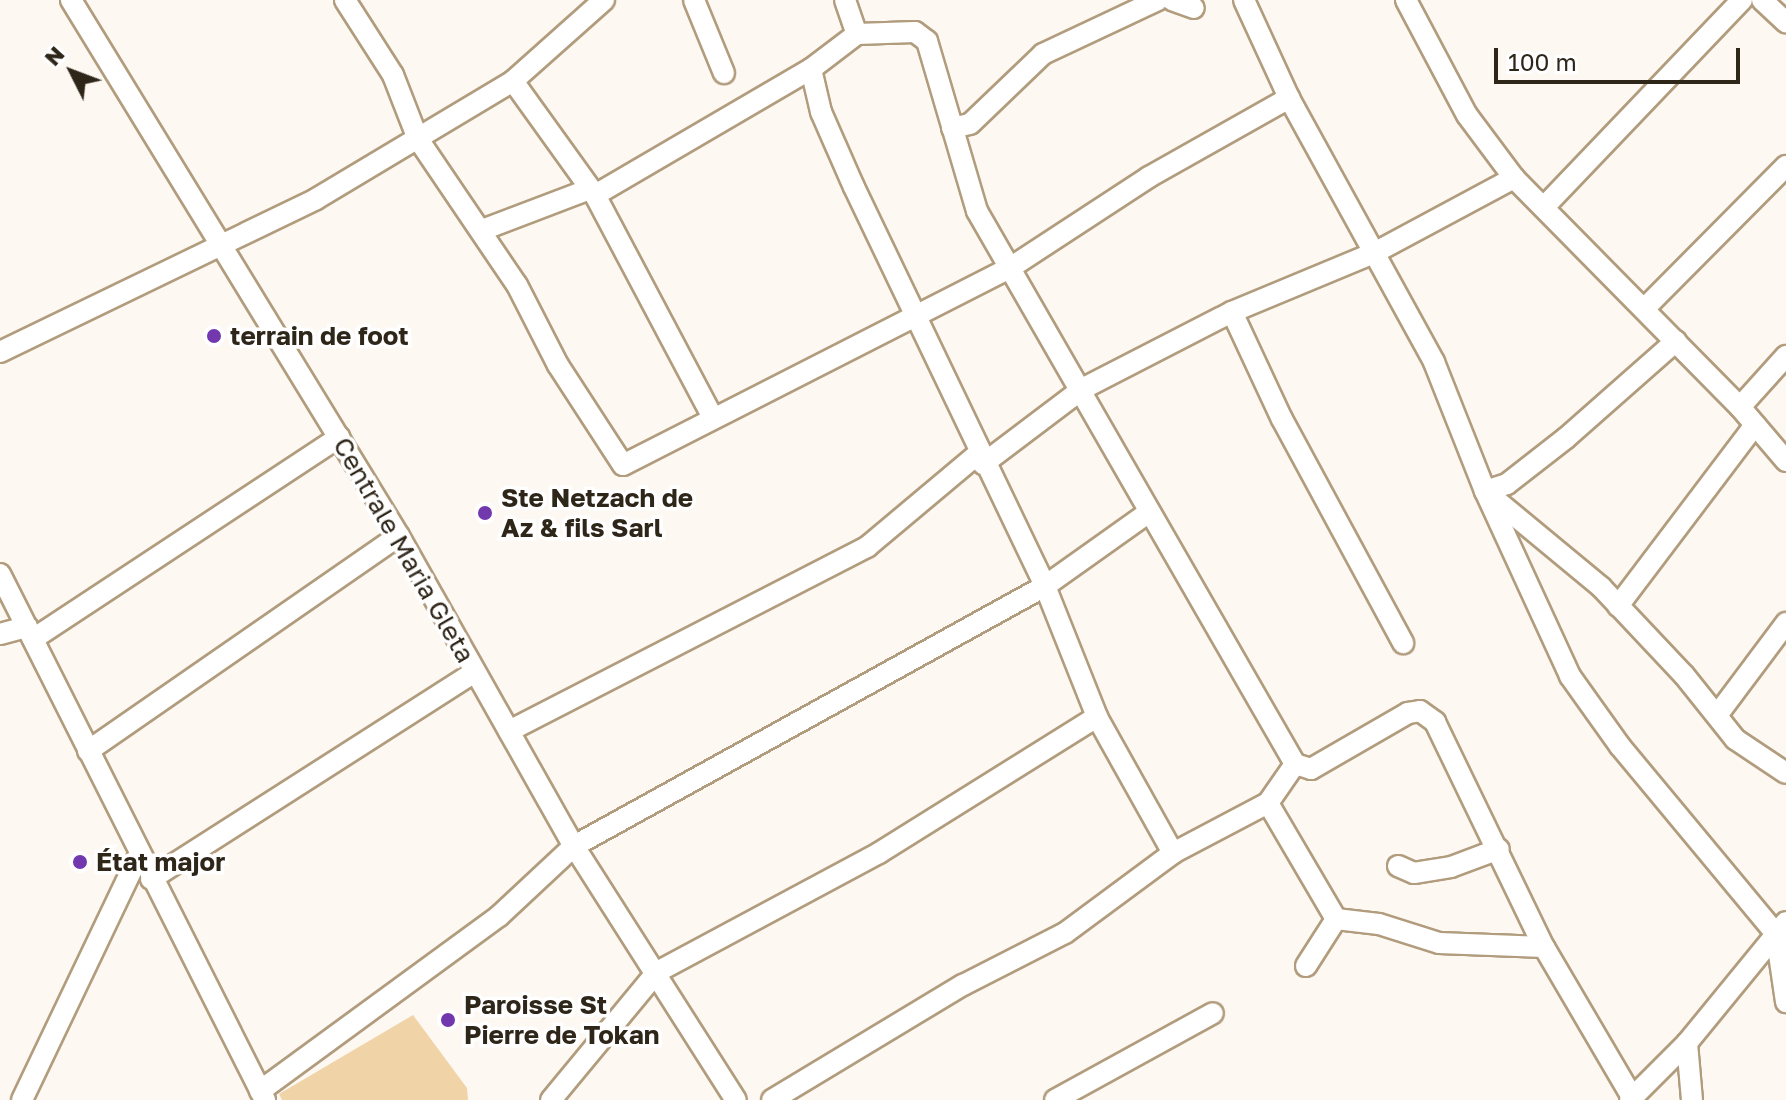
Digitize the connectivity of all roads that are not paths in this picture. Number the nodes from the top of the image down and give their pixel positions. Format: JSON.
{"nodes":[{"id":1,"x":71,"y":0,"type":"edge"},
{"id":2,"x":604,"y":0,"type":"edge"},
{"id":3,"x":694,"y":0,"type":"edge"},
{"id":4,"x":845,"y":0,"type":"edge"},
{"id":5,"x":1158,"y":0,"type":"edge"},
{"id":6,"x":1172,"y":0,"type":"edge"},
{"id":7,"x":1244,"y":0,"type":"edge"},
{"id":8,"x":1406,"y":0,"type":"edge"},
{"id":9,"x":1742,"y":0,"type":"edge"},
{"id":10,"x":1762,"y":0,"type":"edge"},
{"id":11,"x":354,"y":3,"type":"edge"},
{"id":12,"x":1194,"y":8,"type":"dead end"},
{"id":13,"x":1786,"y":22,"type":"edge"},
{"id":14,"x":857,"y":34,"type":"junction"},
{"id":15,"x":811,"y":69,"type":"junction"},
{"id":16,"x":724,"y":73,"type":"dead end"},
{"id":17,"x":513,"y":81,"type":"junction"},
{"id":18,"x":1289,"y":98,"type":"junction"},
{"id":19,"x":952,"y":128,"type":"junction"},
{"id":20,"x":418,"y":139,"type":"junction"},
{"id":21,"x":1786,"y":166,"type":"edge"},
{"id":22,"x":1514,"y":178,"type":"junction"},
{"id":23,"x":592,"y":192,"type":"junction"},
{"id":24,"x":1545,"y":206,"type":"junction"},
{"id":25,"x":482,"y":230,"type":"junction"},
{"id":26,"x":217,"y":243,"type":"junction"},
{"id":27,"x":1374,"y":253,"type":"junction"},
{"id":28,"x":1010,"y":268,"type":"junction"},
{"id":29,"x":1644,"y":309,"type":"junction"},
{"id":30,"x":1232,"y":312,"type":"junction"},
{"id":31,"x":915,"y":320,"type":"junction"},
{"id":32,"x":1676,"y":341,"type":"junction"},
{"id":33,"x":0,"y":352,"type":"edge"},
{"id":34,"x":1786,"y":356,"type":"edge"},
{"id":35,"x":1082,"y":389,"type":"junction"},
{"id":36,"x":1740,"y":407,"type":"junction"},
{"id":37,"x":712,"y":416,"type":"junction"},
{"id":38,"x":1755,"y":425,"type":"junction"},
{"id":39,"x":339,"y":437,"type":"junction"},
{"id":40,"x":980,"y":459,"type":"junction"},
{"id":41,"x":1786,"y":461,"type":"edge"},
{"id":42,"x":1485,"y":491,"type":"junction"},
{"id":43,"x":1149,"y":512,"type":"junction"},
{"id":44,"x":399,"y":536,"type":"junction"},
{"id":45,"x":0,"y":574,"type":"edge"},
{"id":46,"x":1045,"y":586,"type":"junction"},
{"id":47,"x":1618,"y":606,"type":"junction"},
{"id":48,"x":1786,"y":623,"type":"edge"},
{"id":49,"x":30,"y":633,"type":"junction"},
{"id":50,"x":0,"y":634,"type":"edge"},
{"id":51,"x":1403,"y":643,"type":"dead end"},
{"id":52,"x":475,"y":672,"type":"junction"},
{"id":53,"x":1718,"y":714,"type":"junction"},
{"id":54,"x":1097,"y":717,"type":"junction"},
{"id":55,"x":509,"y":731,"type":"junction"},
{"id":56,"x":88,"y":751,"type":"junction"},
{"id":57,"x":1295,"y":764,"type":"junction"},
{"id":58,"x":1786,"y":773,"type":"edge"},
{"id":59,"x":1268,"y":803,"type":"junction"},
{"id":60,"x":574,"y":846,"type":"junction"},
{"id":61,"x":1499,"y":849,"type":"junction"},
{"id":62,"x":1173,"y":853,"type":"junction"},
{"id":63,"x":139,"y":855,"type":"junction"},
{"id":64,"x":1398,"y":866,"type":"dead end"},
{"id":65,"x":151,"y":879,"type":"junction"},
{"id":66,"x":1336,"y":919,"type":"junction"},
{"id":67,"x":1781,"y":928,"type":"edge"},
{"id":68,"x":1544,"y":947,"type":"junction"},
{"id":69,"x":1306,"y":966,"type":"dead end"},
{"id":70,"x":657,"y":972,"type":"junction"},
{"id":71,"x":1786,"y":1002,"type":"edge"},
{"id":72,"x":1213,"y":1013,"type":"dead end"},
{"id":73,"x":1687,"y":1043,"type":"junction"},
{"id":74,"x":263,"y":1096,"type":"edge"},
{"id":75,"x":1631,"y":1098,"type":"edge"},
{"id":76,"x":22,"y":1100,"type":"edge"},
{"id":77,"x":551,"y":1100,"type":"edge"},
{"id":78,"x":736,"y":1100,"type":"edge"},
{"id":79,"x":772,"y":1100,"type":"edge"},
{"id":80,"x":1055,"y":1100,"type":"edge"},
{"id":81,"x":1692,"y":1100,"type":"edge"}],
"edges":[{"from":1,"to":26,"type":"street","name":"Centrale Maria Gleta"},
{"from":2,"to":17,"type":"street"},
{"from":3,"to":16,"type":"street"},
{"from":4,"to":14,"type":"street"},
{"from":5,"to":19,"type":"street"},
{"from":6,"to":12,"type":"street"},
{"from":7,"to":18,"type":"street"},
{"from":8,"to":22,"type":"street"},
{"from":9,"to":24,"type":"street"},
{"from":10,"to":13,"type":"street"},
{"from":11,"to":20,"type":"street"},
{"from":14,"to":15,"type":"street"},
{"from":14,"to":19,"type":"street"},
{"from":15,"to":23,"type":"street"},
{"from":15,"to":31,"type":"street"},
{"from":17,"to":20,"type":"street"},
{"from":17,"to":23,"type":"street"},
{"from":18,"to":27,"type":"street"},
{"from":18,"to":28,"type":"street"},
{"from":19,"to":28,"type":"street"},
{"from":20,"to":25,"type":"street"},
{"from":20,"to":26,"type":"street"},
{"from":21,"to":29,"type":"street"},
{"from":22,"to":24,"type":"street"},
{"from":22,"to":27,"type":"street"},
{"from":23,"to":25,"type":"street"},
{"from":23,"to":37,"type":"street"},
{"from":24,"to":29,"type":"street"},
{"from":25,"to":37,"type":"street"},
{"from":26,"to":33,"type":"street"},
{"from":26,"to":39,"type":"street","name":"Centrale Maria Gleta"},
{"from":27,"to":30,"type":"street"},
{"from":27,"to":42,"type":"street"},
{"from":28,"to":31,"type":"street"},
{"from":28,"to":35,"type":"street"},
{"from":29,"to":32,"type":"street"},
{"from":30,"to":35,"type":"street"},
{"from":30,"to":51,"type":"street"},
{"from":31,"to":37,"type":"street"},
{"from":31,"to":40,"type":"street"},
{"from":32,"to":36,"type":"street"},
{"from":32,"to":42,"type":"street"},
{"from":34,"to":36,"type":"street"},
{"from":35,"to":40,"type":"street"},
{"from":35,"to":43,"type":"street"},
{"from":36,"to":38,"type":"street"},
{"from":38,"to":41,"type":"street"},
{"from":38,"to":47,"type":"street"},
{"from":39,"to":44,"type":"street","name":"Centrale Maria Gleta"},
{"from":39,"to":49,"type":"street"},
{"from":40,"to":46,"type":"street"},
{"from":40,"to":55,"type":"street"},
{"from":42,"to":47,"type":"street"},
{"from":42,"to":67,"type":"street"},
{"from":43,"to":46,"type":"street"},
{"from":43,"to":57,"type":"street"},
{"from":44,"to":52,"type":"street","name":"Centrale Maria Gleta"},
{"from":44,"to":56,"type":"street"},
{"from":45,"to":49,"type":"street"},
{"from":46,"to":54,"type":"street"},
{"from":46,"to":60,"type":"street"},
{"from":47,"to":53,"type":"street"},
{"from":48,"to":53,"type":"street"},
{"from":49,"to":50,"type":"street"},
{"from":49,"to":56,"type":"street"},
{"from":52,"to":55,"type":"street","name":"Centrale Maria Gleta"},
{"from":52,"to":65,"type":"street"},
{"from":53,"to":58,"type":"street"},
{"from":54,"to":62,"type":"street"},
{"from":54,"to":70,"type":"street"},
{"from":55,"to":60,"type":"street","name":"Centrale Maria Gleta"},
{"from":56,"to":63,"type":"street"},
{"from":57,"to":59,"type":"street"},
{"from":57,"to":61,"type":"street"},
{"from":59,"to":62,"type":"street"},
{"from":59,"to":66,"type":"street"},
{"from":60,"to":70,"type":"street","name":"Centrale Maria Gleta"},
{"from":60,"to":74,"type":"street"},
{"from":61,"to":64,"type":"street"},
{"from":61,"to":68,"type":"street"},
{"from":62,"to":79,"type":"street"},
{"from":63,"to":65,"type":"street"},
{"from":63,"to":76,"type":"street"},
{"from":65,"to":74,"type":"street"},
{"from":66,"to":68,"type":"street"},
{"from":66,"to":69,"type":"street"},
{"from":67,"to":71,"type":"street"},
{"from":67,"to":73,"type":"street"},
{"from":68,"to":75,"type":"street"},
{"from":70,"to":77,"type":"street"},
{"from":70,"to":78,"type":"street","name":"Centrale Maria Gleta"},
{"from":72,"to":80,"type":"street"},
{"from":73,"to":75,"type":"street"},
{"from":73,"to":81,"type":"street"}]}
